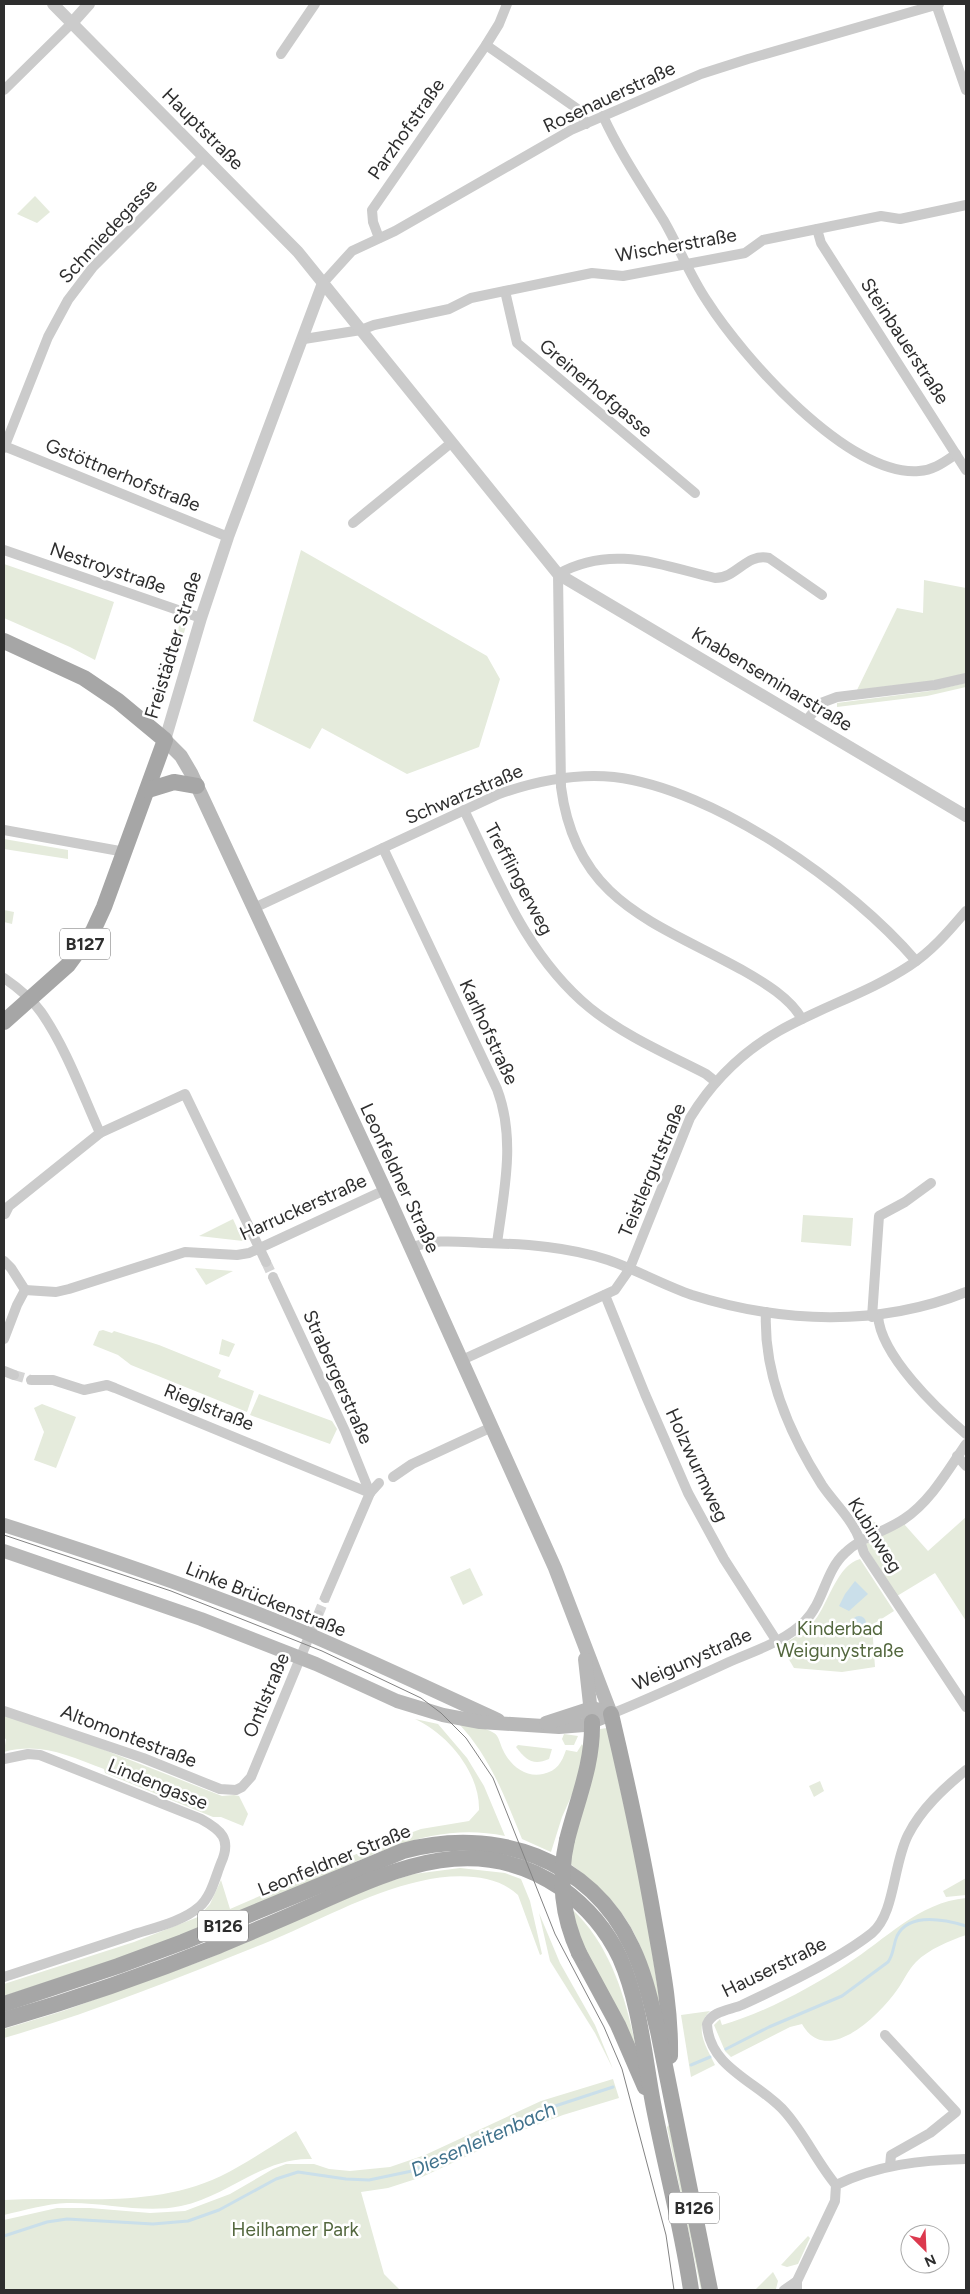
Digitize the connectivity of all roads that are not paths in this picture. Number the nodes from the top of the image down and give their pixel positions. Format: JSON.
{"nodes":[{"id":1,"x":53,"y":4,"type":"edge"},
{"id":2,"x":89,"y":4,"type":"edge"},
{"id":3,"x":315,"y":4,"type":"edge"},
{"id":4,"x":506,"y":4,"type":"edge"},
{"id":5,"x":937,"y":4,"type":"edge"},
{"id":6,"x":72,"y":23,"type":"junction"},
{"id":7,"x":486,"y":46,"type":"junction"},
{"id":8,"x":280,"y":54,"type":"dead end"},
{"id":9,"x":4,"y":90,"type":"edge"},
{"id":10,"x":966,"y":90,"type":"edge"},
{"id":11,"x":604,"y":116,"type":"junction"},
{"id":12,"x":586,"y":124,"type":"junction"},
{"id":13,"x":204,"y":156,"type":"junction"},
{"id":14,"x":966,"y":205,"type":"edge"},
{"id":15,"x":817,"y":229,"type":"junction"},
{"id":16,"x":379,"y":238,"type":"junction"},
{"id":17,"x":686,"y":264,"type":"junction"},
{"id":18,"x":323,"y":283,"type":"junction"},
{"id":19,"x":505,"y":291,"type":"junction"},
{"id":20,"x":361,"y":330,"type":"junction"},
{"id":21,"x":304,"y":339,"type":"junction"},
{"id":22,"x":451,"y":443,"type":"junction"},
{"id":23,"x":4,"y":447,"type":"edge"},
{"id":24,"x":956,"y":454,"type":"junction"},
{"id":25,"x":966,"y":470,"type":"edge"},
{"id":26,"x":695,"y":493,"type":"dead end"},
{"id":27,"x":353,"y":523,"type":"dead end"},
{"id":28,"x":228,"y":537,"type":"junction"},
{"id":29,"x":4,"y":550,"type":"edge"},
{"id":30,"x":558,"y":574,"type":"junction"},
{"id":31,"x":822,"y":595,"type":"dead end"},
{"id":32,"x":201,"y":618,"type":"junction"},
{"id":33,"x":4,"y":641,"type":"edge"},
{"id":34,"x":966,"y":678,"type":"edge"},
{"id":35,"x":806,"y":721,"type":"junction"},
{"id":36,"x":165,"y":740,"type":"junction"},
{"id":37,"x":561,"y":777,"type":"junction"},
{"id":38,"x":196,"y":786,"type":"junction"},
{"id":39,"x":148,"y":790,"type":"junction"},
{"id":40,"x":464,"y":810,"type":"junction"},
{"id":41,"x":966,"y":816,"type":"edge"},
{"id":42,"x":4,"y":830,"type":"edge"},
{"id":43,"x":383,"y":848,"type":"junction"},
{"id":44,"x":125,"y":852,"type":"junction"},
{"id":45,"x":254,"y":908,"type":"junction"},
{"id":46,"x":966,"y":911,"type":"edge"},
{"id":47,"x":916,"y":961,"type":"junction"},
{"id":48,"x":4,"y":978,"type":"edge"},
{"id":49,"x":30,"y":1000,"type":"junction"},
{"id":50,"x":802,"y":1019,"type":"junction"},
{"id":51,"x":4,"y":1022,"type":"edge"},
{"id":52,"x":716,"y":1082,"type":"junction"},
{"id":53,"x":100,"y":1133,"type":"junction"},
{"id":54,"x":931,"y":1182,"type":"dead end"},
{"id":55,"x":384,"y":1190,"type":"junction"},
{"id":56,"x":5,"y":1214,"type":"edge"},
{"id":57,"x":497,"y":1243,"type":"junction"},
{"id":58,"x":411,"y":1248,"type":"junction"},
{"id":59,"x":260,"y":1249,"type":"junction"},
{"id":60,"x":4,"y":1262,"type":"edge"},
{"id":61,"x":266,"y":1262,"type":"tunnel mouth"},
{"id":62,"x":629,"y":1270,"type":"junction"},
{"id":63,"x":273,"y":1277,"type":"tunnel mouth"},
{"id":64,"x":25,"y":1290,"type":"junction"},
{"id":65,"x":966,"y":1292,"type":"edge"},
{"id":66,"x":605,"y":1296,"type":"junction"},
{"id":67,"x":766,"y":1312,"type":"junction"},
{"id":68,"x":875,"y":1316,"type":"junction"},
{"id":69,"x":4,"y":1339,"type":"edge"},
{"id":70,"x":462,"y":1360,"type":"junction"},
{"id":71,"x":4,"y":1371,"type":"edge"},
{"id":72,"x":14,"y":1375,"type":"tunnel mouth"},
{"id":73,"x":31,"y":1380,"type":"tunnel mouth"},
{"id":74,"x":492,"y":1427,"type":"junction"},
{"id":75,"x":966,"y":1434,"type":"edge"},
{"id":76,"x":966,"y":1444,"type":"edge"},
{"id":77,"x":957,"y":1456,"type":"junction"},
{"id":78,"x":966,"y":1466,"type":"edge"},
{"id":79,"x":393,"y":1477,"type":"dead end"},
{"id":80,"x":379,"y":1483,"type":"dead end"},
{"id":81,"x":370,"y":1493,"type":"junction"},
{"id":82,"x":4,"y":1525,"type":"edge"},
{"id":83,"x":860,"y":1542,"type":"junction"},
{"id":84,"x":4,"y":1551,"type":"edge"},
{"id":85,"x":325,"y":1598,"type":"tunnel mouth"},
{"id":86,"x":318,"y":1616,"type":"tunnel mouth"},
{"id":87,"x":310,"y":1635,"type":"junction"},
{"id":88,"x":776,"y":1640,"type":"junction"},
{"id":89,"x":583,"y":1641,"type":"junction"},
{"id":90,"x":300,"y":1658,"type":"junction"},
{"id":91,"x":966,"y":1707,"type":"edge"},
{"id":92,"x":4,"y":1711,"type":"edge"},
{"id":93,"x":611,"y":1714,"type":"junction"},
{"id":94,"x":592,"y":1715,"type":"junction"},
{"id":95,"x":508,"y":1724,"type":"junction"},
{"id":96,"x":4,"y":1759,"type":"edge"},
{"id":97,"x":966,"y":1770,"type":"edge"},
{"id":98,"x":242,"y":1787,"type":"joint"},
{"id":99,"x":4,"y":1977,"type":"edge"},
{"id":100,"x":4,"y":2004,"type":"edge"},
{"id":101,"x":4,"y":2020,"type":"edge"},
{"id":102,"x":885,"y":2035,"type":"dead end"},
{"id":103,"x":670,"y":2083,"type":"junction"},
{"id":104,"x":654,"y":2104,"type":"junction"},
{"id":105,"x":966,"y":2159,"type":"edge"},
{"id":106,"x":890,"y":2166,"type":"junction"},
{"id":107,"x":836,"y":2185,"type":"junction"},
{"id":108,"x":797,"y":2286,"type":"edge"},
{"id":109,"x":691,"y":2290,"type":"edge"},
{"id":110,"x":710,"y":2290,"type":"edge"},
{"id":111,"x":784,"y":2290,"type":"edge"}],
"edges":[{"from":1,"to":6,"type":"street","name":"Hauptstraße"},
{"from":2,"to":6,"type":"street"},
{"from":3,"to":8,"type":"street"},
{"from":4,"to":7,"type":"street","name":"Parzhofstraße"},
{"from":5,"to":10,"type":"street"},
{"from":5,"to":11,"type":"street","name":"Rosenauerstraße"},
{"from":6,"to":9,"type":"street"},
{"from":6,"to":13,"type":"street","name":"Hauptstraße"},
{"from":7,"to":12,"type":"street"},
{"from":7,"to":16,"type":"street","name":"Parzhofstraße"},
{"from":11,"to":12,"type":"street","name":"Rosenauerstraße"},
{"from":11,"to":17,"type":"street"},
{"from":12,"to":16,"type":"street","name":"Rosenauerstraße"},
{"from":13,"to":18,"type":"street","name":"Hauptstraße"},
{"from":13,"to":23,"type":"street","name":"Schmiedegasse"},
{"from":14,"to":15,"type":"street","name":"Wischerstraße"},
{"from":15,"to":17,"type":"street","name":"Wischerstraße"},
{"from":15,"to":24,"type":"street","name":"Steinbauerstraße"},
{"from":16,"to":18,"type":"street","name":"Rosenauerstraße"},
{"from":17,"to":19,"type":"street","name":"Wischerstraße"},
{"from":17,"to":24,"type":"street"},
{"from":18,"to":20,"type":"street","name":"Knabenseminarstraße"},
{"from":18,"to":21,"type":"street","name":"Freistädter Straße"},
{"from":19,"to":20,"type":"street","name":"Wischerstraße"},
{"from":19,"to":26,"type":"street","name":"Greinerhofgasse"},
{"from":20,"to":21,"type":"street"},
{"from":20,"to":22,"type":"street","name":"Knabenseminarstraße"},
{"from":21,"to":28,"type":"street","name":"Freistädter Straße"},
{"from":22,"to":27,"type":"street"},
{"from":22,"to":30,"type":"street","name":"Knabenseminarstraße"},
{"from":23,"to":28,"type":"street","name":"Gstöttnerhofstraße"},
{"from":24,"to":25,"type":"street","name":"Steinbauerstraße"},
{"from":28,"to":32,"type":"street","name":"Freistädter Straße"},
{"from":29,"to":32,"type":"street","name":"Nestroystraße"},
{"from":30,"to":31,"type":"street"},
{"from":30,"to":35,"type":"street","name":"Knabenseminarstraße"},
{"from":30,"to":37,"type":"street"},
{"from":32,"to":36,"type":"street","name":"Freistädter Straße"},
{"from":33,"to":36,"type":"main road"},
{"from":34,"to":35,"type":"street"},
{"from":35,"to":41,"type":"street","name":"Knabenseminarstraße"},
{"from":36,"to":38,"type":"main road","name":"Leonfeldner Straße"},
{"from":36,"to":39,"type":"main road","name":"Freistädter Straße","number":"B127"},
{"from":37,"to":40,"type":"street","name":"Schwarzstraße"},
{"from":37,"to":47,"type":"street","name":"Schwarzstraße"},
{"from":37,"to":50,"type":"street"},
{"from":38,"to":39,"type":"main road"},
{"from":38,"to":45,"type":"main road","name":"Leonfeldner Straße"},
{"from":39,"to":44,"type":"main road","name":"Freistädter Straße","number":"B127"},
{"from":40,"to":43,"type":"street","name":"Schwarzstraße"},
{"from":40,"to":52,"type":"street","name":"Trefflingerweg"},
{"from":42,"to":44,"type":"street"},
{"from":43,"to":45,"type":"street","name":"Schwarzstraße"},
{"from":43,"to":57,"type":"street","name":"Karlhofstraße"},
{"from":44,"to":49,"type":"main road","name":"Freistädter Straße","number":"B127"},
{"from":45,"to":55,"type":"main road","name":"Leonfeldner Straße"},
{"from":46,"to":47,"type":"street","name":"Teistlergutstraße"},
{"from":47,"to":50,"type":"street","name":"Teistlergutstraße"},
{"from":48,"to":49,"type":"street"},
{"from":49,"to":51,"type":"main road","name":"Freistädter Straße","number":"B127"},
{"from":49,"to":53,"type":"street"},
{"from":50,"to":52,"type":"street","name":"Teistlergutstraße"},
{"from":52,"to":62,"type":"street","name":"Teistlergutstraße"},
{"from":53,"to":56,"type":"street"},
{"from":53,"to":59,"type":"street"},
{"from":54,"to":68,"type":"street"},
{"from":55,"to":58,"type":"main road","name":"Leonfeldner Straße"},
{"from":55,"to":59,"type":"street","name":"Harruckerstraße"},
{"from":57,"to":58,"type":"street"},
{"from":57,"to":62,"type":"street"},
{"from":58,"to":70,"type":"main road","name":"Leonfeldner Straße"},
{"from":59,"to":61,"type":"street"},
{"from":59,"to":64,"type":"street","name":"Harruckerstraße"},
{"from":60,"to":64,"type":"street"},
{"from":62,"to":66,"type":"street","name":"Teistlergutstraße"},
{"from":62,"to":67,"type":"street"},
{"from":63,"to":81,"type":"street","name":"Strabergerstraße"},
{"from":64,"to":69,"type":"street"},
{"from":65,"to":68,"type":"street"},
{"from":66,"to":70,"type":"street","name":"Teistlergutstraße"},
{"from":66,"to":88,"type":"street","name":"Holzwurmweg"},
{"from":67,"to":68,"type":"street"},
{"from":67,"to":83,"type":"street","name":"Kubinweg"},
{"from":68,"to":75,"type":"street"},
{"from":70,"to":74,"type":"main road","name":"Leonfeldner Straße"},
{"from":71,"to":72,"type":"street"},
{"from":73,"to":81,"type":"street","name":"Rieglstraße"},
{"from":74,"to":79,"type":"street"},
{"from":74,"to":89,"type":"main road","name":"Leonfeldner Straße"},
{"from":76,"to":77,"type":"street","name":"Weigunystraße"},
{"from":77,"to":78,"type":"street"},
{"from":77,"to":83,"type":"street","name":"Weigunystraße"},
{"from":80,"to":81,"type":"street"},
{"from":81,"to":85,"type":"street"},
{"from":82,"to":87,"type":"main road","name":"Linke Brückenstraße"},
{"from":83,"to":88,"type":"street","name":"Weigunystraße"},
{"from":83,"to":91,"type":"street","name":"Kubinweg"},
{"from":84,"to":90,"type":"main road","name":"Linke Brückenstraße"},
{"from":86,"to":87,"type":"street","name":"Ontlstraße"},
{"from":87,"to":90,"type":"street","name":"Ontlstraße"},
{"from":87,"to":95,"type":"main road","name":"Linke Brückenstraße"},
{"from":88,"to":93,"type":"street","name":"Weigunystraße"},
{"from":89,"to":93,"type":"main road","name":"Leonfeldner Straße"},
{"from":89,"to":94,"type":"main road","name":"Leonfeldner Straße"},
{"from":90,"to":95,"type":"main road","name":"Linke Brückenstraße"},
{"from":90,"to":98,"type":"street","name":"Ontlstraße"},
{"from":92,"to":98,"type":"street","name":"Altomontestraße"},
{"from":93,"to":94,"type":"main road","name":"Linke Brückenstraße"},
{"from":93,"to":103,"type":"main road"},
{"from":94,"to":95,"type":"main road","name":"Linke Brückenstraße"},
{"from":94,"to":104,"type":"main road","bridge":true},
{"from":96,"to":99,"type":"street","name":"Lindengasse"},
{"from":97,"to":107,"type":"street","name":"Hauserstraße"},
{"from":100,"to":103,"type":"main road","name":"Leonfeldner Straße","number":"B126"},
{"from":101,"to":104,"type":"main road","name":"Leonfeldner Straße","number":"B126"},
{"from":102,"to":106,"type":"street"},
{"from":103,"to":110,"type":"main road","name":"Leonfeldner Straße","number":"B126"},
{"from":104,"to":109,"type":"main road","name":"Leonfeldner Straße","number":"B126"},
{"from":105,"to":106,"type":"street"},
{"from":106,"to":107,"type":"street"},
{"from":107,"to":108,"type":"street"},
{"from":108,"to":111,"type":"street"}]}
